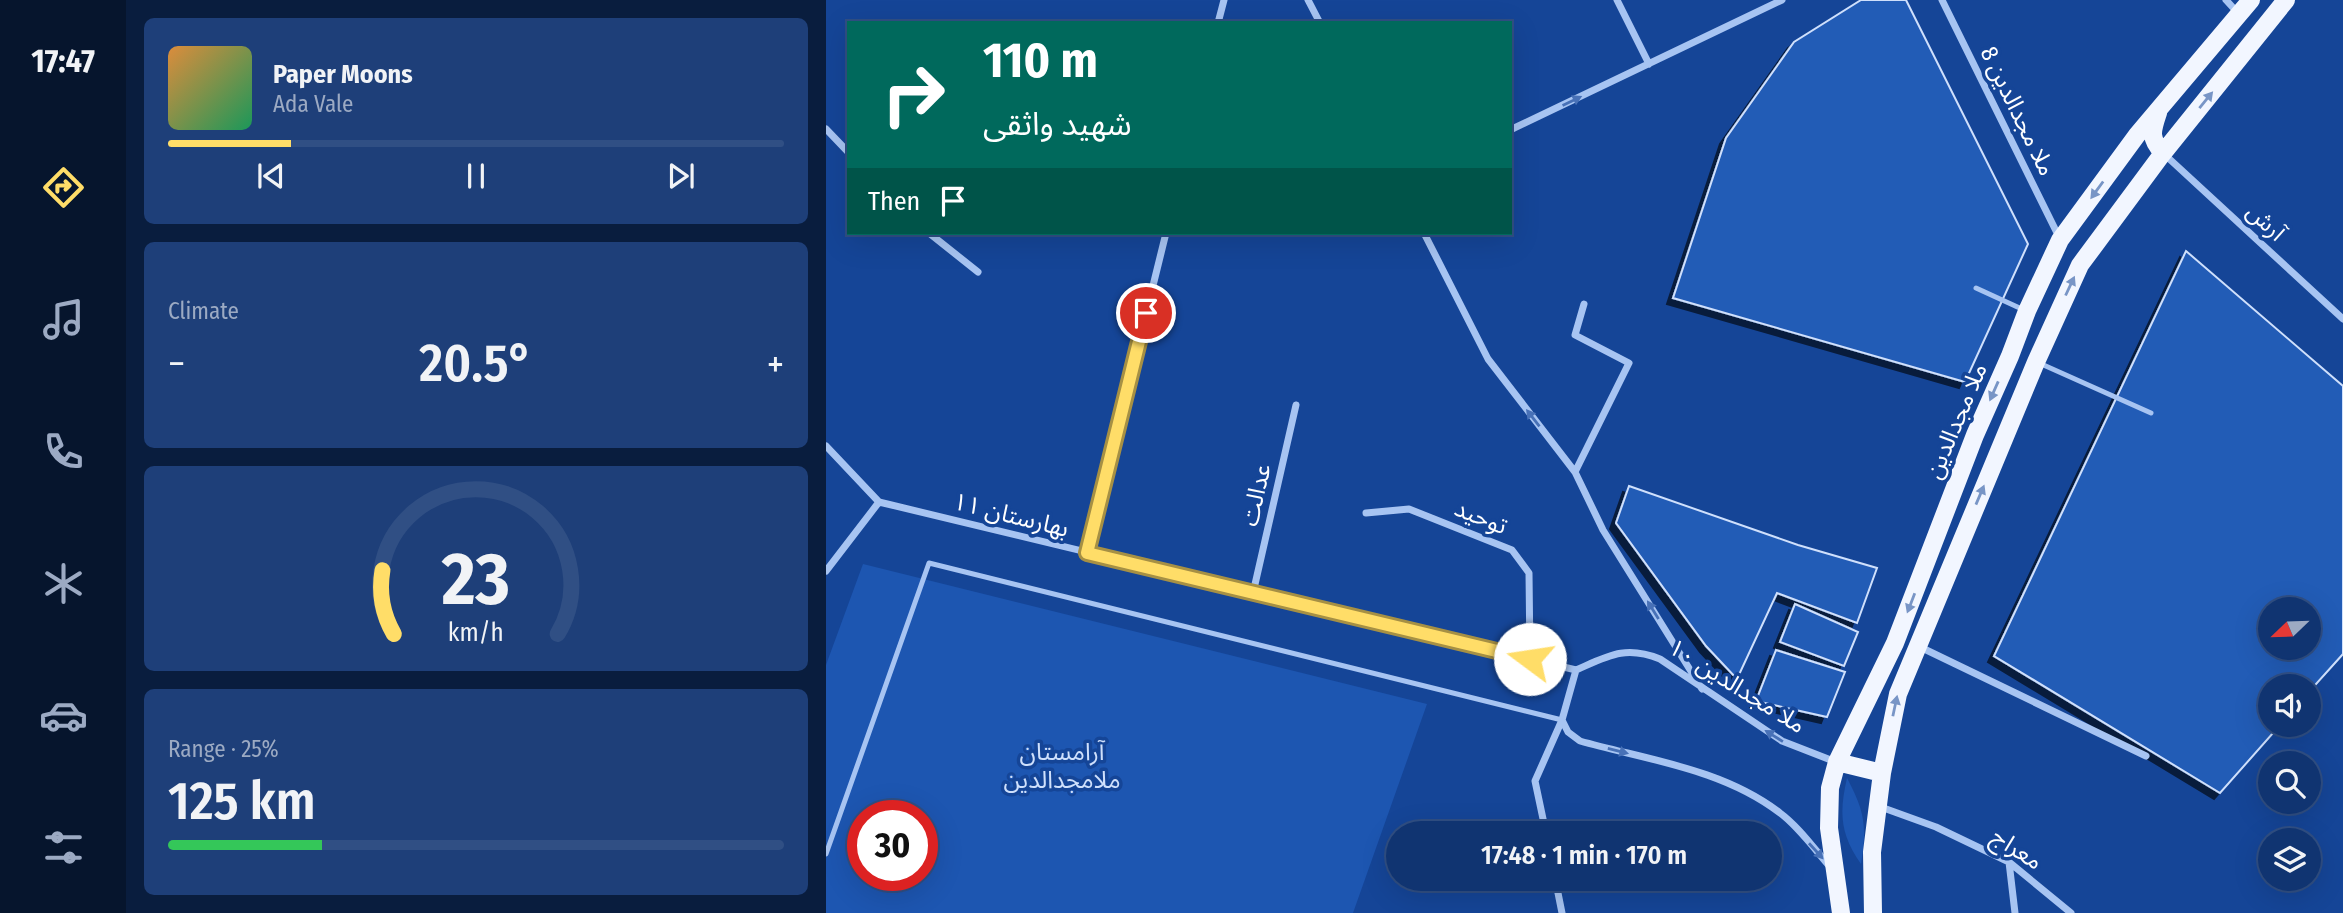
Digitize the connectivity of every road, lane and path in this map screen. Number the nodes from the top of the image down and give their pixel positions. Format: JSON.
{"nodes":[{"id":1,"x":1224,"y":0,"type":"edge"},
{"id":2,"x":1308,"y":0,"type":"edge"},
{"id":3,"x":1617,"y":0,"type":"edge"},
{"id":4,"x":1782,"y":0,"type":"edge"},
{"id":5,"x":1942,"y":0,"type":"edge"},
{"id":6,"x":2226,"y":0,"type":"edge"},
{"id":7,"x":2251,"y":0,"type":"edge"},
{"id":8,"x":2286,"y":0,"type":"edge"},
{"id":9,"x":2239,"y":14,"type":"junction"},
{"id":10,"x":1219,"y":21,"type":"edge"},
{"id":11,"x":1319,"y":21,"type":"edge"},
{"id":12,"x":1649,"y":64,"type":"junction"},
{"id":13,"x":2159,"y":109,"type":"junction"},
{"id":14,"x":826,"y":129,"type":"edge"},
{"id":15,"x":1512,"y":130,"type":"edge"},
{"id":16,"x":847,"y":151,"type":"edge"},
{"id":17,"x":2163,"y":153,"type":"junction"},
{"id":18,"x":932,"y":235,"type":"edge"},
{"id":19,"x":1166,"y":235,"type":"edge"},
{"id":20,"x":1425,"y":235,"type":"edge"},
{"id":21,"x":2060,"y":240,"type":"junction"},
{"id":22,"x":978,"y":272,"type":"dead end"},
{"id":23,"x":1976,"y":288,"type":"dead end"},
{"id":24,"x":1584,"y":303,"type":"dead end"},
{"id":25,"x":2027,"y":311,"type":"junction"},
{"id":26,"x":2343,"y":319,"type":"edge"},
{"id":27,"x":2036,"y":362,"type":"junction"},
{"id":28,"x":1296,"y":405,"type":"dead end"},
{"id":29,"x":2151,"y":413,"type":"dead end"},
{"id":30,"x":826,"y":446,"type":"edge"},
{"id":31,"x":1575,"y":472,"type":"junction"},
{"id":32,"x":879,"y":502,"type":"junction"},
{"id":33,"x":1366,"y":513,"type":"dead end"},
{"id":34,"x":1087,"y":553,"type":"junction"},
{"id":35,"x":826,"y":571,"type":"edge"},
{"id":36,"x":1253,"y":593,"type":"junction"},
{"id":37,"x":1918,"y":645,"type":"junction"},
{"id":38,"x":1530,"y":659,"type":"junction"},
{"id":39,"x":1576,"y":670,"type":"junction"},
{"id":40,"x":1702,"y":689,"type":"junction"},
{"id":41,"x":1562,"y":720,"type":"junction"},
{"id":42,"x":2146,"y":756,"type":"dead end"},
{"id":43,"x":1837,"y":762,"type":"junction"},
{"id":44,"x":1882,"y":773,"type":"junction"},
{"id":45,"x":1878,"y":806,"type":"junction"},
{"id":46,"x":1543,"y":821,"type":"edge"},
{"id":47,"x":826,"y":854,"type":"edge"},
{"id":48,"x":2009,"y":862,"type":"junction"},
{"id":49,"x":1837,"y":875,"type":"junction"},
{"id":50,"x":1558,"y":891,"type":"edge"},
{"id":51,"x":1562,"y":913,"type":"edge"},
{"id":52,"x":1841,"y":913,"type":"edge"},
{"id":53,"x":1873,"y":913,"type":"edge"},
{"id":54,"x":2015,"y":913,"type":"edge"},
{"id":55,"x":2071,"y":913,"type":"edge"}],
"edges":[{"from":1,"to":10,"type":"street"},
{"from":2,"to":11,"type":"street"},
{"from":3,"to":12,"type":"street"},
{"from":4,"to":12,"type":"street"},
{"from":5,"to":21,"type":"street","name":"ملا مجدالدین 8"},
{"from":6,"to":9,"type":"street"},
{"from":7,"to":9,"type":"main road","name":"ملا مجدالدین"},
{"from":17,"to":8,"type":"main road","name":"ملا مجدالدین","one_way":true},
{"from":9,"to":13,"type":"main road","name":"ملا مجدالدین"},
{"from":15,"to":12,"type":"street","one_way":true},
{"from":13,"to":17,"type":"main road"},
{"from":13,"to":21,"type":"main road","name":"ملا مجدالدین","one_way":true},
{"from":14,"to":16,"type":"street"},
{"from":17,"to":26,"type":"street","name":"آرش"},
{"from":27,"to":17,"type":"main road","name":"ملا مجدالدین","one_way":true},
{"from":18,"to":22,"type":"street"},
{"from":19,"to":34,"type":"street"},
{"from":31,"to":20,"type":"street","one_way":true},
{"from":21,"to":25,"type":"main road","name":"ملا مجدالدین"},
{"from":23,"to":25,"type":"lane"},
{"from":24,"to":31,"type":"street"},
{"from":25,"to":43,"type":"main road","name":"ملا مجدالدین","one_way":true},
{"from":27,"to":29,"type":"lane"},
{"from":37,"to":27,"type":"main road","name":"ملا مجدالدین","one_way":true},
{"from":28,"to":36,"type":"street","name":"عدالت"},
{"from":30,"to":32,"type":"street"},
{"from":40,"to":31,"type":"street","one_way":true},
{"from":32,"to":34,"type":"street","name":"بهارستان ۱۱"},
{"from":32,"to":35,"type":"street"},
{"from":33,"to":38,"type":"street","name":"توحید"},
{"from":34,"to":36,"type":"street","name":"بهارستان ۱۱"},
{"from":36,"to":38,"type":"street","name":"بهارستان ۱۱"},
{"from":37,"to":42,"type":"street"},
{"from":44,"to":37,"type":"main road","name":"ملا مجدالدین","one_way":true},
{"from":38,"to":39,"type":"street","name":"بهارستان ۱۱"},
{"from":39,"to":40,"type":"street","name":"ملا مجدالدین ١٠"},
{"from":39,"to":41,"type":"street"},
{"from":43,"to":40,"type":"street","name":"ملا مجدالدین ١٠","one_way":true},
{"from":41,"to":46,"type":"street"},
{"from":41,"to":47,"type":"lane"},
{"from":41,"to":49,"type":"street","one_way":true},
{"from":43,"to":44,"type":"main road"},
{"from":43,"to":49,"type":"main road","name":"ملا مجدالدین"},
{"from":44,"to":45,"type":"main road","name":"ملا مجدالدین"},
{"from":45,"to":48,"type":"street","name":"معراج"},
{"from":45,"to":53,"type":"main road","name":"ملا مجدالدین"},
{"from":48,"to":54,"type":"street"},
{"from":48,"to":55,"type":"street","name":"معراج"},
{"from":49,"to":52,"type":"main road","name":"ملا مجدالدین"},
{"from":50,"to":51,"type":"street"}]}
